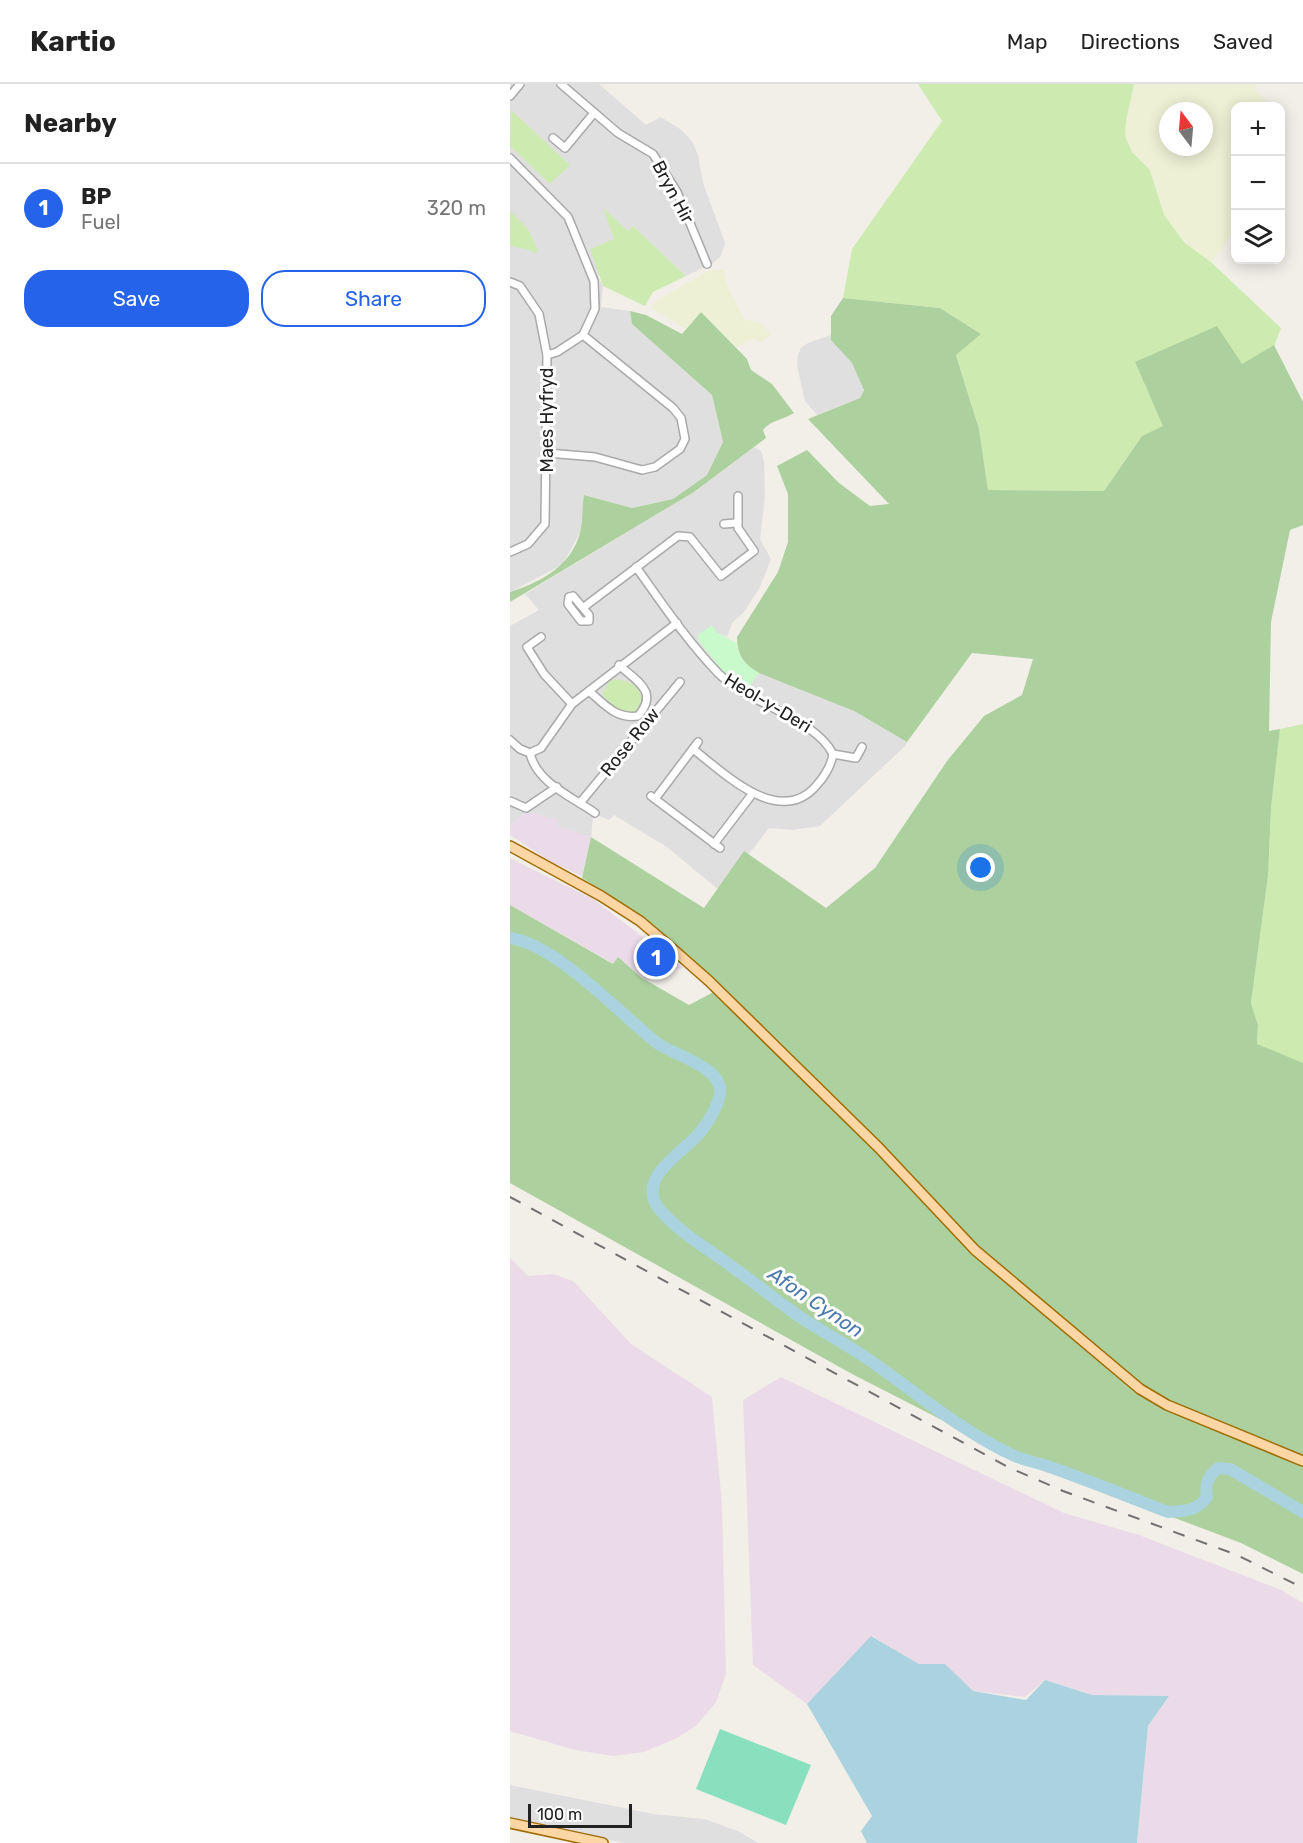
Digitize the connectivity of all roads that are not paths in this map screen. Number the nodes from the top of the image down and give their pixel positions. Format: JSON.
{"nodes":[{"id":1,"x":520,"y":84,"type":"edge"},
{"id":2,"x":561,"y":84,"type":"edge"},
{"id":3,"x":510,"y":96,"type":"edge"},
{"id":4,"x":594,"y":113,"type":"junction"},
{"id":5,"x":553,"y":138,"type":"dead end"},
{"id":6,"x":510,"y":158,"type":"edge"},
{"id":7,"x":707,"y":264,"type":"dead end"},
{"id":8,"x":510,"y":282,"type":"edge"},
{"id":9,"x":583,"y":335,"type":"junction"},
{"id":10,"x":547,"y":355,"type":"junction"},
{"id":11,"x":547,"y":453,"type":"junction"},
{"id":12,"x":738,"y":496,"type":"dead end"},
{"id":13,"x":736,"y":523,"type":"junction"},
{"id":14,"x":724,"y":524,"type":"dead end"},
{"id":15,"x":510,"y":552,"type":"edge"},
{"id":16,"x":636,"y":567,"type":"junction"},
{"id":17,"x":584,"y":607,"type":"dead end"},
{"id":18,"x":677,"y":623,"type":"junction"},
{"id":19,"x":541,"y":637,"type":"dead end"},
{"id":20,"x":619,"y":665,"type":"junction"},
{"id":21,"x":680,"y":682,"type":"dead end"},
{"id":22,"x":589,"y":691,"type":"junction"},
{"id":23,"x":572,"y":704,"type":"junction"},
{"id":24,"x":510,"y":740,"type":"edge"},
{"id":25,"x":698,"y":742,"type":"dead end"},
{"id":26,"x":862,"y":747,"type":"dead end"},
{"id":27,"x":693,"y":749,"type":"junction"},
{"id":28,"x":530,"y":753,"type":"junction"},
{"id":29,"x":833,"y":754,"type":"junction"},
{"id":30,"x":557,"y":787,"type":"junction"},
{"id":31,"x":753,"y":793,"type":"junction"},
{"id":32,"x":510,"y":801,"type":"edge"},
{"id":33,"x":580,"y":803,"type":"junction"},
{"id":34,"x":595,"y":813,"type":"dead end"},
{"id":35,"x":510,"y":846,"type":"edge"},
{"id":36,"x":1303,"y":1461,"type":"edge"},
{"id":37,"x":510,"y":1823,"type":"edge"},
{"id":38,"x":603,"y":1843,"type":"edge"}],
"edges":[{"from":1,"to":3,"type":"street"},
{"from":2,"to":4,"type":"street","name":"Bryn Hir"},
{"from":4,"to":5,"type":"street"},
{"from":4,"to":7,"type":"street","name":"Bryn Hir"},
{"from":6,"to":9,"type":"street"},
{"from":8,"to":10,"type":"street","name":"Maes Hyfryd"},
{"from":9,"to":10,"type":"street"},
{"from":9,"to":11,"type":"street"},
{"from":10,"to":11,"type":"street","name":"Maes Hyfryd"},
{"from":11,"to":15,"type":"street","name":"Maes Hyfryd"},
{"from":12,"to":13,"type":"street"},
{"from":13,"to":14,"type":"street"},
{"from":13,"to":16,"type":"street"},
{"from":16,"to":17,"type":"street"},
{"from":16,"to":18,"type":"street","name":"Heol-y-Deri"},
{"from":18,"to":20,"type":"street"},
{"from":18,"to":29,"type":"street","name":"Heol-y-Deri"},
{"from":19,"to":23,"type":"street"},
{"from":20,"to":22,"type":"street"},
{"from":20,"to":22,"type":"street"},
{"from":21,"to":33,"type":"street","name":"Rose Row"},
{"from":22,"to":23,"type":"street"},
{"from":23,"to":28,"type":"street"},
{"from":24,"to":28,"type":"street"},
{"from":25,"to":27,"type":"street"},
{"from":26,"to":29,"type":"street"},
{"from":27,"to":31,"type":"street"},
{"from":27,"to":31,"type":"street"},
{"from":28,"to":30,"type":"street"},
{"from":29,"to":31,"type":"street"},
{"from":30,"to":32,"type":"street"},
{"from":30,"to":33,"type":"street"},
{"from":33,"to":34,"type":"street"},
{"from":35,"to":36,"type":"main road"},
{"from":37,"to":38,"type":"main road"}]}
